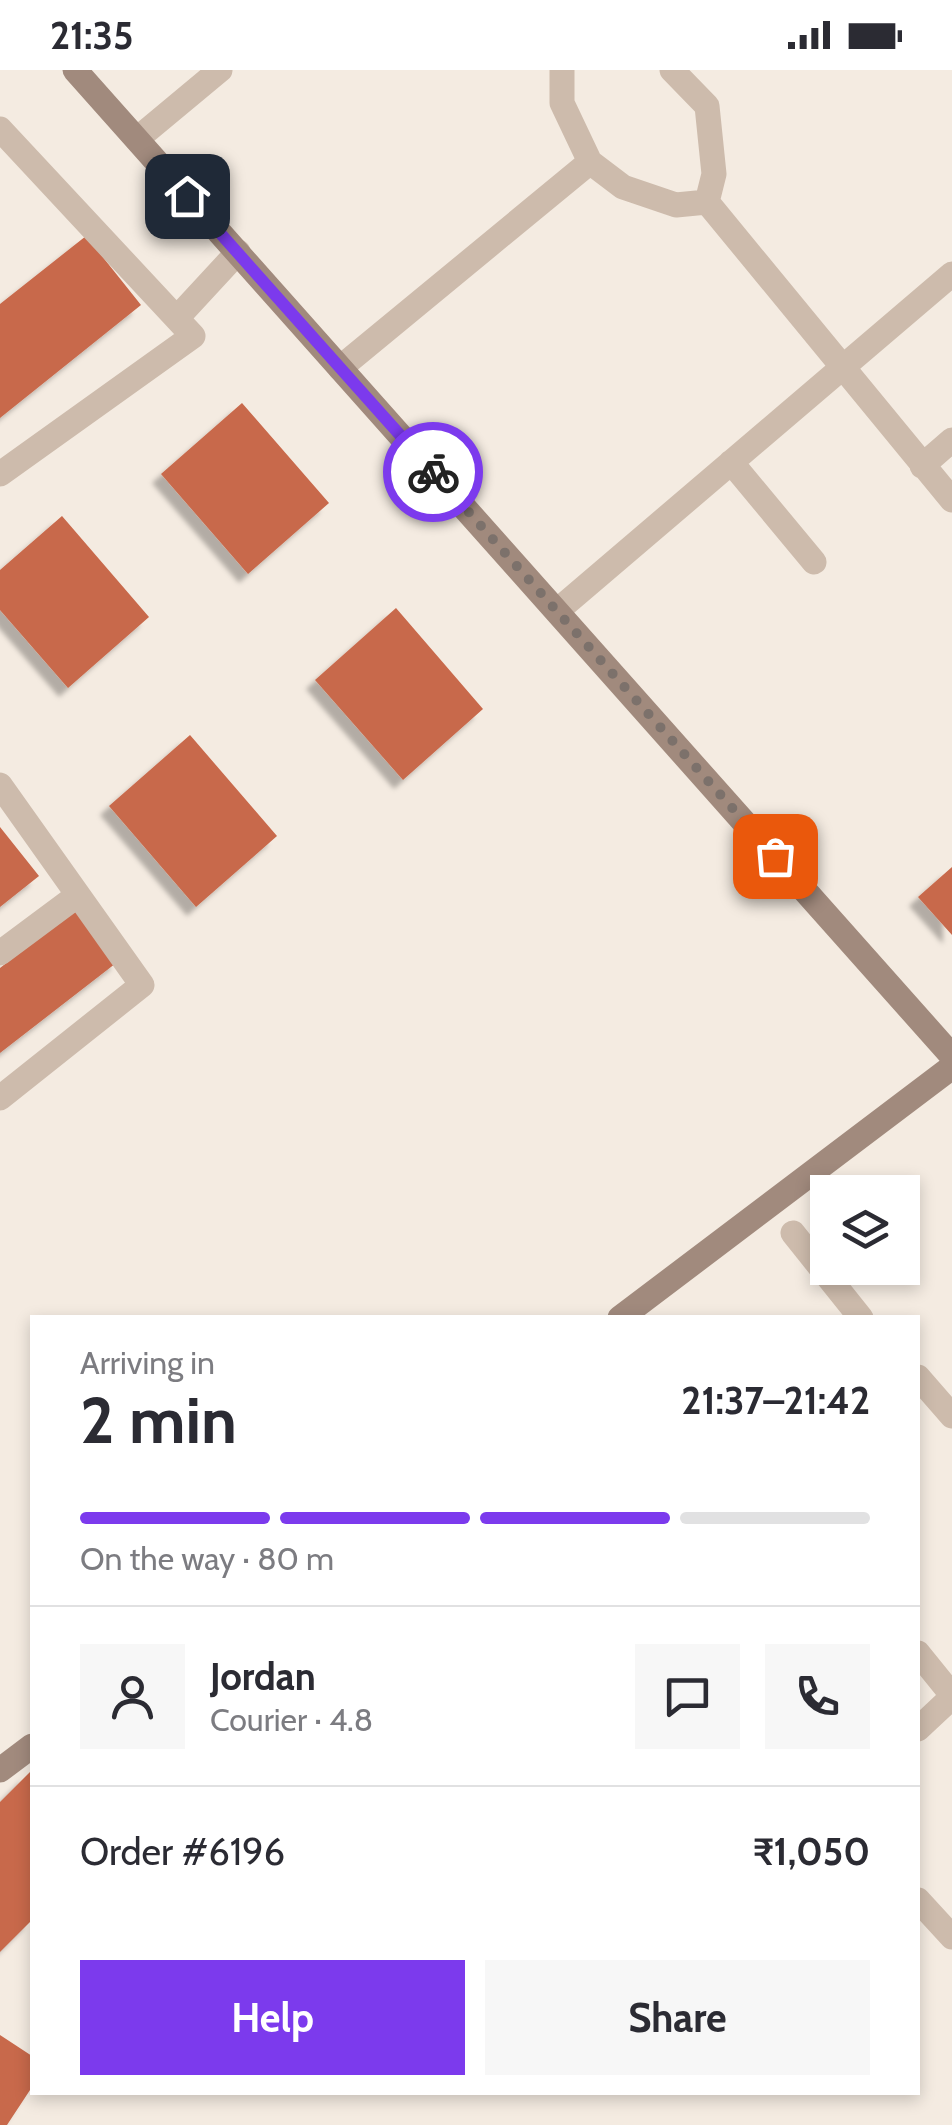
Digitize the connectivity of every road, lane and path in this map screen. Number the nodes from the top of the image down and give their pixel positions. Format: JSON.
{"nodes":[{"id":1,"x":75,"y":70,"type":"edge"},
{"id":2,"x":220,"y":70,"type":"edge"},
{"id":3,"x":562,"y":70,"type":"edge"},
{"id":4,"x":686,"y":74,"type":"edge"},
{"id":5,"x":0,"y":128,"type":"edge"},
{"id":6,"x":137,"y":139,"type":"junction"},
{"id":7,"x":590,"y":162,"type":"junction"},
{"id":8,"x":707,"y":202,"type":"junction"},
{"id":9,"x":238,"y":252,"type":"junction"},
{"id":10,"x":952,"y":274,"type":"edge"},
{"id":11,"x":178,"y":318,"type":"junction"},
{"id":12,"x":844,"y":366,"type":"junction"},
{"id":13,"x":340,"y":368,"type":"junction"},
{"id":14,"x":952,"y":440,"type":"edge"},
{"id":15,"x":731,"y":462,"type":"junction"},
{"id":16,"x":922,"y":466,"type":"junction"},
{"id":17,"x":0,"y":474,"type":"edge"},
{"id":18,"x":952,"y":500,"type":"edge"},
{"id":19,"x":814,"y":562,"type":"dead end"},
{"id":20,"x":557,"y":611,"type":"junction"},
{"id":21,"x":0,"y":785,"type":"edge"},
{"id":22,"x":78,"y":896,"type":"junction"},
{"id":23,"x":0,"y":953,"type":"edge"},
{"id":24,"x":952,"y":1056,"type":"edge"},
{"id":25,"x":952,"y":1067,"type":"edge"},
{"id":26,"x":0,"y":1098,"type":"edge"},
{"id":27,"x":793,"y":1233,"type":"dead end"},
{"id":28,"x":624,"y":1315,"type":"edge"},
{"id":29,"x":860,"y":1315,"type":"edge"},
{"id":30,"x":920,"y":1378,"type":"edge"},
{"id":31,"x":952,"y":1416,"type":"edge"},
{"id":32,"x":920,"y":1656,"type":"edge"},
{"id":33,"x":952,"y":1696,"type":"edge"},
{"id":34,"x":920,"y":1726,"type":"edge"},
{"id":35,"x":30,"y":1748,"type":"edge"},
{"id":36,"x":0,"y":1770,"type":"edge"},
{"id":37,"x":920,"y":1902,"type":"edge"},
{"id":38,"x":952,"y":1938,"type":"edge"}],
"edges":[{"from":1,"to":6,"type":"street"},
{"from":2,"to":6,"type":"street"},
{"from":3,"to":7,"type":"street"},
{"from":4,"to":8,"type":"street"},
{"from":5,"to":11,"type":"street"},
{"from":6,"to":9,"type":"street"},
{"from":7,"to":8,"type":"street"},
{"from":7,"to":13,"type":"street"},
{"from":8,"to":12,"type":"street"},
{"from":9,"to":11,"type":"street"},
{"from":9,"to":13,"type":"street"},
{"from":10,"to":12,"type":"street"},
{"from":11,"to":17,"type":"street"},
{"from":12,"to":15,"type":"street"},
{"from":12,"to":16,"type":"street"},
{"from":13,"to":20,"type":"street"},
{"from":14,"to":16,"type":"street"},
{"from":15,"to":19,"type":"street"},
{"from":15,"to":20,"type":"street"},
{"from":16,"to":18,"type":"street"},
{"from":20,"to":24,"type":"street"},
{"from":21,"to":22,"type":"street"},
{"from":22,"to":23,"type":"street"},
{"from":22,"to":26,"type":"street"},
{"from":25,"to":28,"type":"street"},
{"from":27,"to":29,"type":"street"},
{"from":30,"to":31,"type":"street"},
{"from":32,"to":33,"type":"street"},
{"from":33,"to":34,"type":"street"},
{"from":35,"to":36,"type":"street"},
{"from":37,"to":38,"type":"street"}]}
